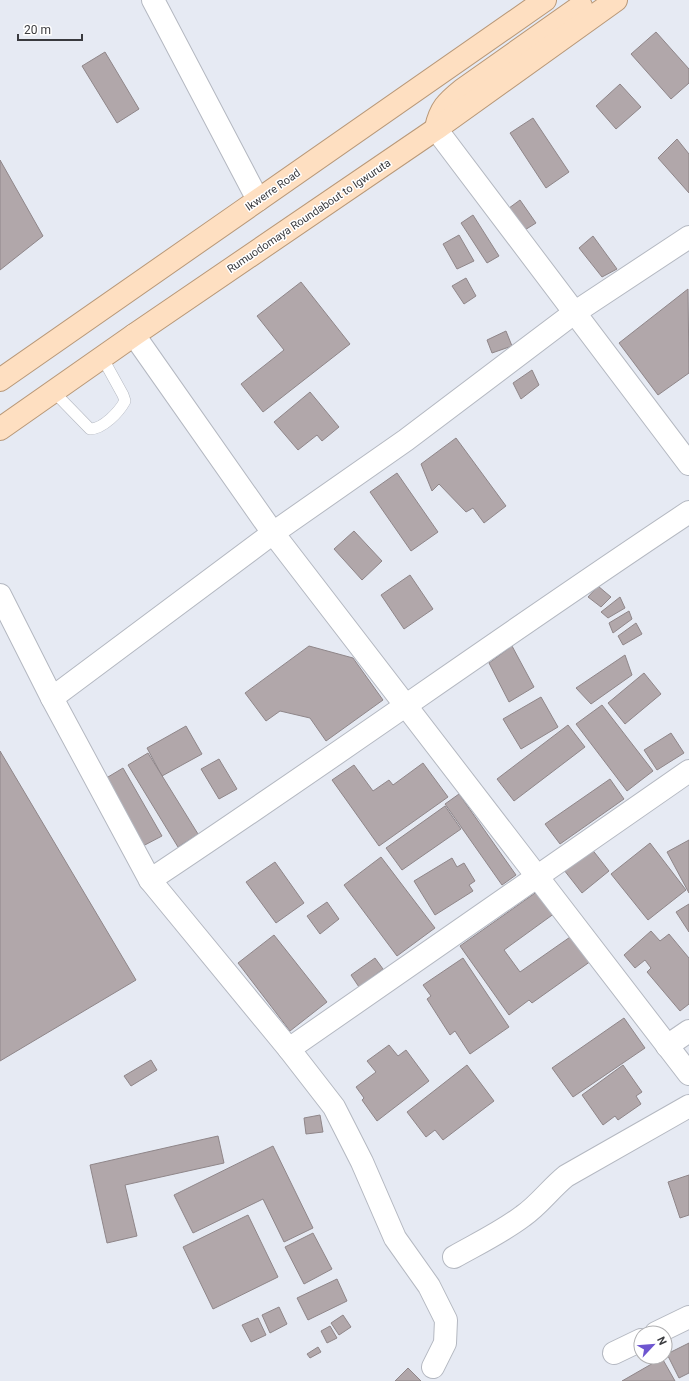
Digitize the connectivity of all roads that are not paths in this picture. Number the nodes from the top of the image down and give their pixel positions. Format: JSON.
{"nodes":[{"id":1,"x":153,"y":0,"type":"edge"},
{"id":2,"x":545,"y":0,"type":"edge"},
{"id":3,"x":590,"y":0,"type":"edge"},
{"id":4,"x":616,"y":0,"type":"edge"},
{"id":5,"x":436,"y":130,"type":"junction"},
{"id":6,"x":258,"y":200,"type":"junction"},
{"id":7,"x":689,"y":237,"type":"edge"},
{"id":8,"x":574,"y":313,"type":"junction"},
{"id":9,"x":134,"y":335,"type":"junction"},
{"id":10,"x":102,"y":357,"type":"junction"},
{"id":11,"x":0,"y":380,"type":"edge"},
{"id":12,"x":53,"y":391,"type":"junction"},
{"id":13,"x":0,"y":429,"type":"edge"},
{"id":14,"x":689,"y":464,"type":"edge"},
{"id":15,"x":689,"y":512,"type":"edge"},
{"id":16,"x":273,"y":533,"type":"junction"},
{"id":17,"x":0,"y":595,"type":"edge"},
{"id":18,"x":52,"y":698,"type":"junction"},
{"id":19,"x":406,"y":704,"type":"junction"},
{"id":20,"x":689,"y":771,"type":"edge"},
{"id":21,"x":536,"y":877,"type":"junction"},
{"id":22,"x":150,"y":880,"type":"junction"},
{"id":23,"x":689,"y":1030,"type":"edge"},
{"id":24,"x":667,"y":1046,"type":"junction"},
{"id":25,"x":289,"y":1049,"type":"junction"},
{"id":26,"x":689,"y":1074,"type":"edge"},
{"id":27,"x":689,"y":1106,"type":"edge"},
{"id":28,"x":454,"y":1257,"type":"dead end"},
{"id":29,"x":689,"y":1317,"type":"edge"},
{"id":30,"x":672,"y":1325,"type":"edge"},
{"id":31,"x":633,"y":1344,"type":"edge"},
{"id":32,"x":614,"y":1353,"type":"dead end"},
{"id":33,"x":433,"y":1367,"type":"dead end"}],
"edges":[{"from":1,"to":6,"type":"street"},
{"from":2,"to":6,"type":"main road","name":"Ikwerre Road"},
{"from":3,"to":5,"type":"main road"},
{"from":4,"to":5,"type":"main road","name":"Rumuodomaya Roundabout to Igwuruta"},
{"from":5,"to":8,"type":"street"},
{"from":5,"to":9,"type":"main road","name":"Rumuodomaya Roundabout to Igwuruta"},
{"from":6,"to":11,"type":"main road","name":"Ikwerre Road"},
{"from":7,"to":8,"type":"street"},
{"from":8,"to":14,"type":"street"},
{"from":8,"to":16,"type":"street"},
{"from":9,"to":10,"type":"main road","name":"Rumuodomaya Roundabout to Igwuruta"},
{"from":9,"to":16,"type":"street"},
{"from":10,"to":12,"type":"main road","name":"Rumuodomaya Roundabout to Igwuruta"},
{"from":10,"to":12,"type":"lane"},
{"from":12,"to":13,"type":"main road","name":"Rumuodomaya Roundabout to Igwuruta"},
{"from":15,"to":19,"type":"street"},
{"from":16,"to":18,"type":"street"},
{"from":16,"to":19,"type":"street"},
{"from":17,"to":18,"type":"street"},
{"from":18,"to":22,"type":"street"},
{"from":19,"to":21,"type":"street"},
{"from":19,"to":22,"type":"street"},
{"from":20,"to":21,"type":"street"},
{"from":21,"to":24,"type":"street"},
{"from":21,"to":25,"type":"street"},
{"from":22,"to":25,"type":"street"},
{"from":23,"to":24,"type":"street"},
{"from":24,"to":26,"type":"street"},
{"from":25,"to":33,"type":"street"},
{"from":27,"to":28,"type":"street"},
{"from":29,"to":30,"type":"street"},
{"from":31,"to":32,"type":"street"}]}
